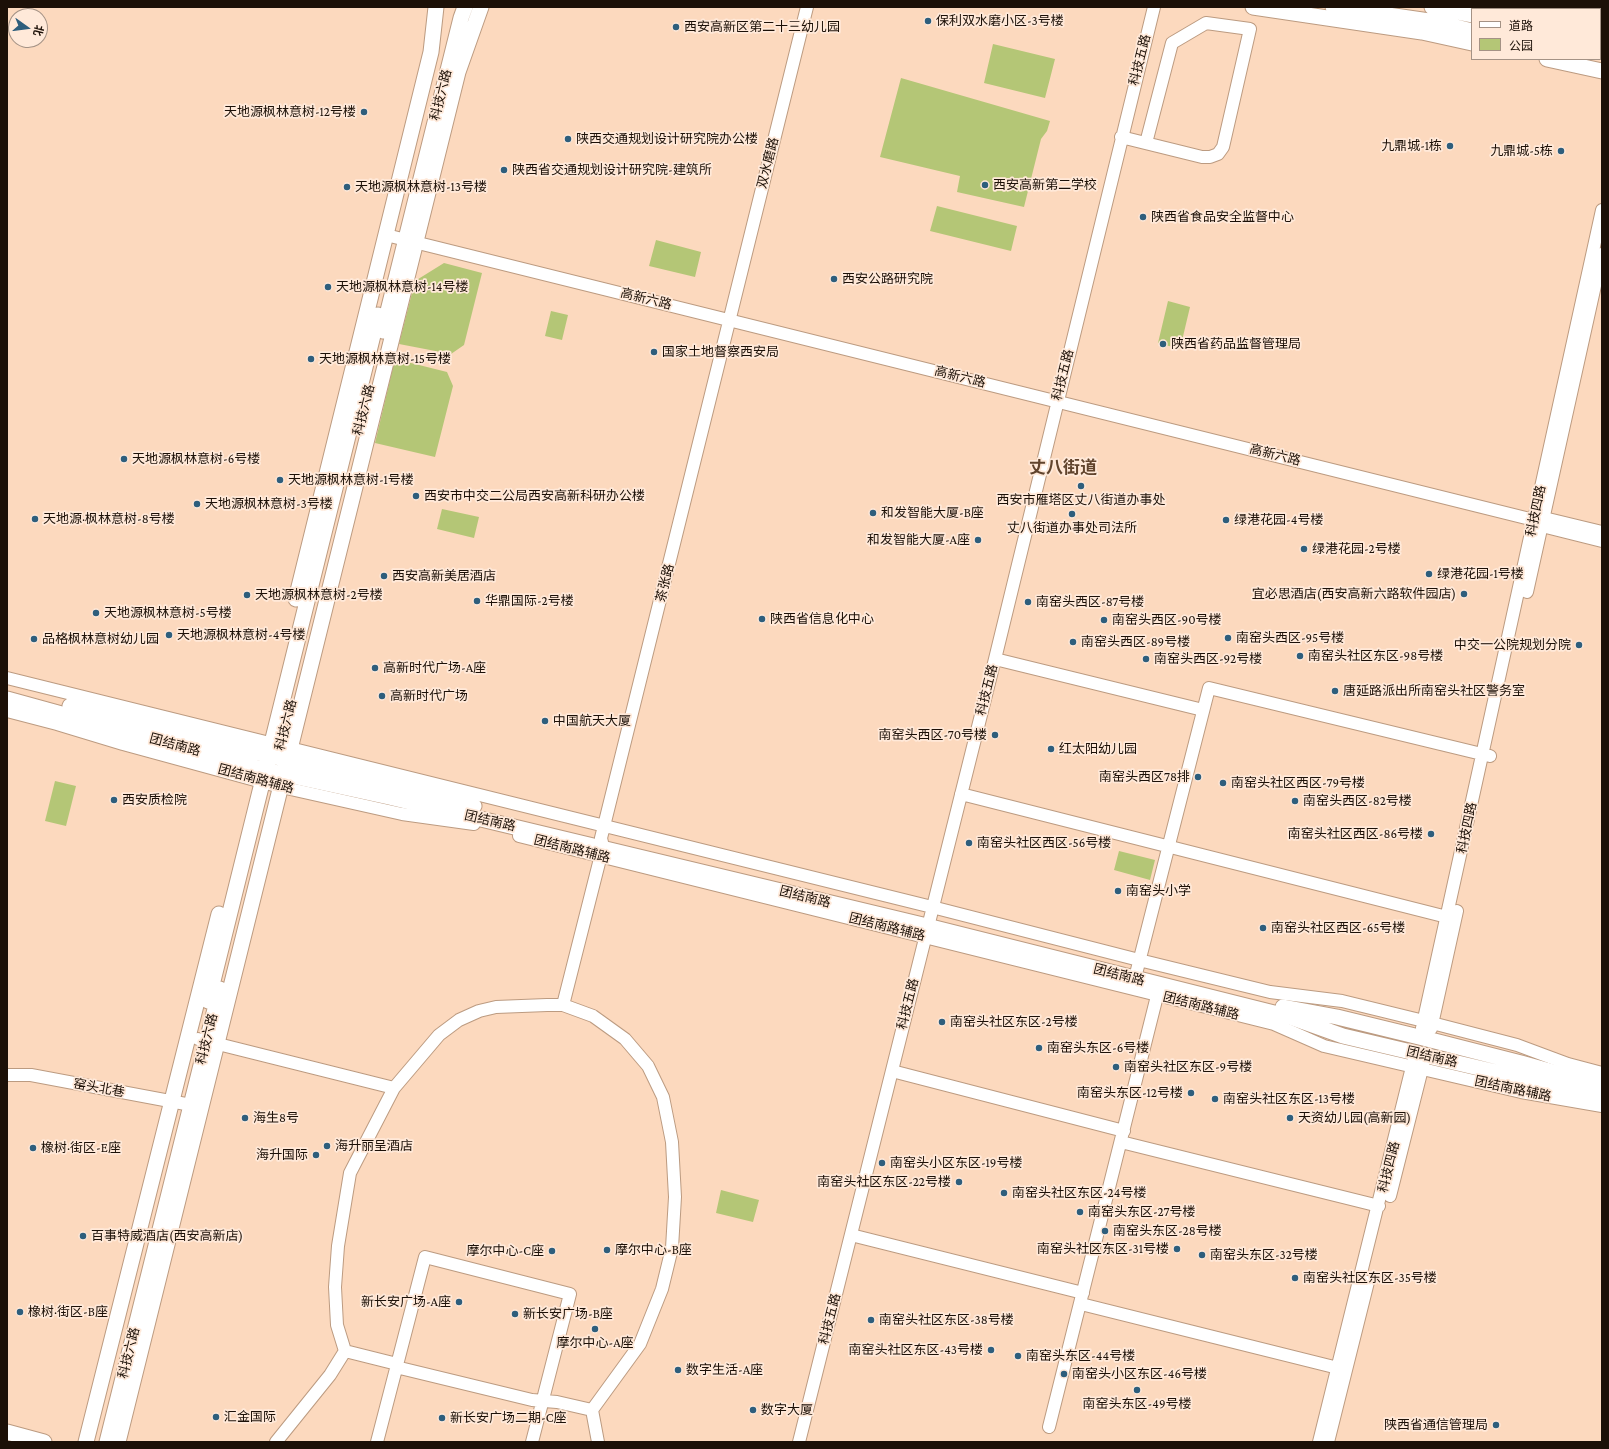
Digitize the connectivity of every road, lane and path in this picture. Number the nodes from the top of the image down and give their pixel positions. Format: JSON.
{"nodes":[{"id":1,"x":436,"y":7,"type":"edge"},
{"id":2,"x":453,"y":7,"type":"edge"},
{"id":3,"x":465,"y":7,"type":"edge"},
{"id":4,"x":481,"y":7,"type":"edge"},
{"id":5,"x":807,"y":7,"type":"edge"},
{"id":6,"x":1154,"y":7,"type":"edge"},
{"id":7,"x":1252,"y":7,"type":"edge"},
{"id":8,"x":1333,"y":7,"type":"edge"},
{"id":9,"x":1432,"y":7,"type":"edge"},
{"id":10,"x":1471,"y":15,"type":"edge"},
{"id":11,"x":1471,"y":31,"type":"edge"},
{"id":12,"x":1471,"y":43,"type":"edge"},
{"id":13,"x":1552,"y":60,"type":"edge"},
{"id":14,"x":1602,"y":71,"type":"edge"},
{"id":15,"x":1121,"y":138,"type":"junction"},
{"id":16,"x":1146,"y":143,"type":"junction"},
{"id":17,"x":1602,"y":210,"type":"edge"},
{"id":18,"x":401,"y":238,"type":"junction"},
{"id":19,"x":1602,"y":254,"type":"edge"},
{"id":20,"x":730,"y":319,"type":"junction"},
{"id":21,"x":1057,"y":401,"type":"junction"},
{"id":22,"x":1540,"y":521,"type":"junction"},
{"id":23,"x":1602,"y":532,"type":"edge"},
{"id":24,"x":1602,"y":541,"type":"edge"},
{"id":25,"x":995,"y":659,"type":"junction"},
{"id":26,"x":7,"y":678,"type":"edge"},
{"id":27,"x":7,"y":690,"type":"edge"},
{"id":28,"x":7,"y":699,"type":"edge"},
{"id":29,"x":1203,"y":710,"type":"junction"},
{"id":30,"x":7,"y":711,"type":"edge"},
{"id":31,"x":1487,"y":756,"type":"junction"},
{"id":32,"x":271,"y":764,"type":"junction"},
{"id":33,"x":961,"y":794,"type":"junction"},
{"id":34,"x":602,"y":842,"type":"junction"},
{"id":35,"x":1169,"y":847,"type":"junction"},
{"id":36,"x":1447,"y":918,"type":"junction"},
{"id":37,"x":928,"y":922,"type":"junction"},
{"id":38,"x":1138,"y":965,"type":"junction"},
{"id":39,"x":1159,"y":990,"type":"junction"},
{"id":40,"x":564,"y":1005,"type":"junction"},
{"id":41,"x":1428,"y":1022,"type":"junction"},
{"id":42,"x":1424,"y":1038,"type":"junction"},
{"id":43,"x":207,"y":1041,"type":"junction"},
{"id":44,"x":1419,"y":1061,"type":"junction"},
{"id":45,"x":892,"y":1071,"type":"junction"},
{"id":46,"x":1602,"y":1072,"type":"edge"},
{"id":47,"x":7,"y":1076,"type":"edge"},
{"id":48,"x":1602,"y":1086,"type":"edge"},
{"id":49,"x":394,"y":1088,"type":"junction"},
{"id":50,"x":1602,"y":1097,"type":"edge"},
{"id":51,"x":182,"y":1103,"type":"junction"},
{"id":52,"x":1602,"y":1106,"type":"edge"},
{"id":53,"x":1123,"y":1137,"type":"junction"},
{"id":54,"x":1379,"y":1206,"type":"junction"},
{"id":55,"x":851,"y":1235,"type":"junction"},
{"id":56,"x":1082,"y":1298,"type":"junction"},
{"id":57,"x":345,"y":1351,"type":"junction"},
{"id":58,"x":397,"y":1364,"type":"junction"},
{"id":59,"x":1338,"y":1368,"type":"junction"},
{"id":60,"x":542,"y":1402,"type":"junction"},
{"id":61,"x":592,"y":1410,"type":"junction"},
{"id":62,"x":1048,"y":1427,"type":"dead end"},
{"id":63,"x":7,"y":1432,"type":"edge"},
{"id":64,"x":44,"y":1442,"type":"edge"},
{"id":65,"x":86,"y":1442,"type":"edge"},
{"id":66,"x":97,"y":1442,"type":"edge"},
{"id":67,"x":107,"y":1442,"type":"edge"},
{"id":68,"x":118,"y":1442,"type":"edge"},
{"id":69,"x":276,"y":1442,"type":"edge"},
{"id":70,"x":377,"y":1442,"type":"edge"},
{"id":71,"x":532,"y":1442,"type":"edge"},
{"id":72,"x":598,"y":1442,"type":"edge"},
{"id":73,"x":799,"y":1442,"type":"edge"},
{"id":74,"x":1319,"y":1442,"type":"edge"},
{"id":75,"x":1328,"y":1442,"type":"edge"}],
"edges":[{"from":1,"to":18,"type":"main road"},
{"from":2,"to":18,"type":"main road","name":"科技六路"},
{"from":3,"to":18,"type":"main road","name":"科技六路"},
{"from":4,"to":18,"type":"main road"},
{"from":5,"to":20,"type":"street","name":"双水磨路"},
{"from":6,"to":15,"type":"street","name":"科技五路"},
{"from":7,"to":12,"type":"main road"},
{"from":8,"to":11,"type":"main road"},
{"from":9,"to":10,"type":"main road"},
{"from":13,"to":14,"type":"main road"},
{"from":15,"to":16,"type":"street"},
{"from":15,"to":21,"type":"street","name":"科技五路"},
{"from":16,"to":16,"type":"street"},
{"from":17,"to":22,"type":"street","name":"科技四路"},
{"from":18,"to":20,"type":"street","name":"高新六路"},
{"from":18,"to":32,"type":"main road","name":"科技六路"},
{"from":19,"to":22,"type":"street","name":"科技四路"},
{"from":20,"to":21,"type":"street","name":"高新六路"},
{"from":20,"to":34,"type":"street","name":"茶张路"},
{"from":21,"to":22,"type":"street","name":"高新六路"},
{"from":21,"to":25,"type":"street","name":"科技五路"},
{"from":22,"to":23,"type":"street","name":"高新六路"},
{"from":22,"to":24,"type":"street","name":"高新六路"},
{"from":22,"to":31,"type":"street","name":"科技四路"},
{"from":25,"to":29,"type":"street"},
{"from":25,"to":33,"type":"street","name":"科技五路"},
{"from":26,"to":32,"type":"street","name":"团结南路辅路"},
{"from":27,"to":32,"type":"main road","name":"团结南路"},
{"from":28,"to":32,"type":"main road","name":"团结南路"},
{"from":29,"to":31,"type":"street"},
{"from":29,"to":35,"type":"street"},
{"from":30,"to":32,"type":"street","name":"团结南路辅路"},
{"from":31,"to":36,"type":"street","name":"科技四路"},
{"from":31,"to":41,"type":"street","name":"科技四路"},
{"from":32,"to":34,"type":"street","name":"团结南路辅路"},
{"from":32,"to":34,"type":"main road","name":"团结南路"},
{"from":32,"to":43,"type":"main road","name":"科技六路"},
{"from":32,"to":51,"type":"main road"},
{"from":33,"to":35,"type":"street"},
{"from":33,"to":37,"type":"street","name":"科技五路"},
{"from":34,"to":37,"type":"main road","name":"团结南路"},
{"from":34,"to":37,"type":"street","name":"团结南路辅路"},
{"from":34,"to":40,"type":"street","name":"茶张路"},
{"from":35,"to":36,"type":"street"},
{"from":35,"to":38,"type":"street"},
{"from":36,"to":41,"type":"street","name":"科技四路"},
{"from":37,"to":38,"type":"main road","name":"团结南路"},
{"from":37,"to":39,"type":"main road","name":"团结南路"},
{"from":37,"to":45,"type":"street","name":"科技五路"},
{"from":38,"to":41,"type":"street"},
{"from":38,"to":42,"type":"main road","name":"团结南路"},
{"from":39,"to":44,"type":"main road","name":"团结南路"},
{"from":39,"to":53,"type":"street"},
{"from":40,"to":49,"type":"street"},
{"from":40,"to":61,"type":"street"},
{"from":41,"to":42,"type":"street","name":"科技四路"},
{"from":41,"to":46,"type":"street"},
{"from":42,"to":44,"type":"street","name":"科技四路"},
{"from":42,"to":48,"type":"main road","name":"团结南路"},
{"from":43,"to":49,"type":"street"},
{"from":43,"to":51,"type":"main road","name":"科技六路"},
{"from":43,"to":68,"type":"main road"},
{"from":44,"to":50,"type":"main road","name":"团结南路"},
{"from":44,"to":52,"type":"street","name":"团结南路辅路"},
{"from":44,"to":54,"type":"street","name":"科技四路"},
{"from":44,"to":75,"type":"street","name":"科技四路"},
{"from":45,"to":53,"type":"street"},
{"from":45,"to":55,"type":"street","name":"科技五路"},
{"from":47,"to":51,"type":"street","name":"窑头北巷"},
{"from":49,"to":57,"type":"street"},
{"from":51,"to":65,"type":"main road"},
{"from":51,"to":66,"type":"main road","name":"科技六路"},
{"from":51,"to":67,"type":"main road","name":"科技六路"},
{"from":53,"to":54,"type":"street"},
{"from":53,"to":56,"type":"street"},
{"from":54,"to":59,"type":"street","name":"科技四路"},
{"from":55,"to":56,"type":"street"},
{"from":55,"to":73,"type":"street","name":"科技五路"},
{"from":56,"to":59,"type":"street"},
{"from":56,"to":62,"type":"street"},
{"from":57,"to":58,"type":"street"},
{"from":57,"to":69,"type":"street"},
{"from":58,"to":60,"type":"street"},
{"from":58,"to":60,"type":"street"},
{"from":58,"to":70,"type":"street"},
{"from":59,"to":74,"type":"street","name":"科技四路"},
{"from":60,"to":61,"type":"street"},
{"from":60,"to":71,"type":"street"},
{"from":61,"to":72,"type":"street"},
{"from":63,"to":64,"type":"main road"}]}
